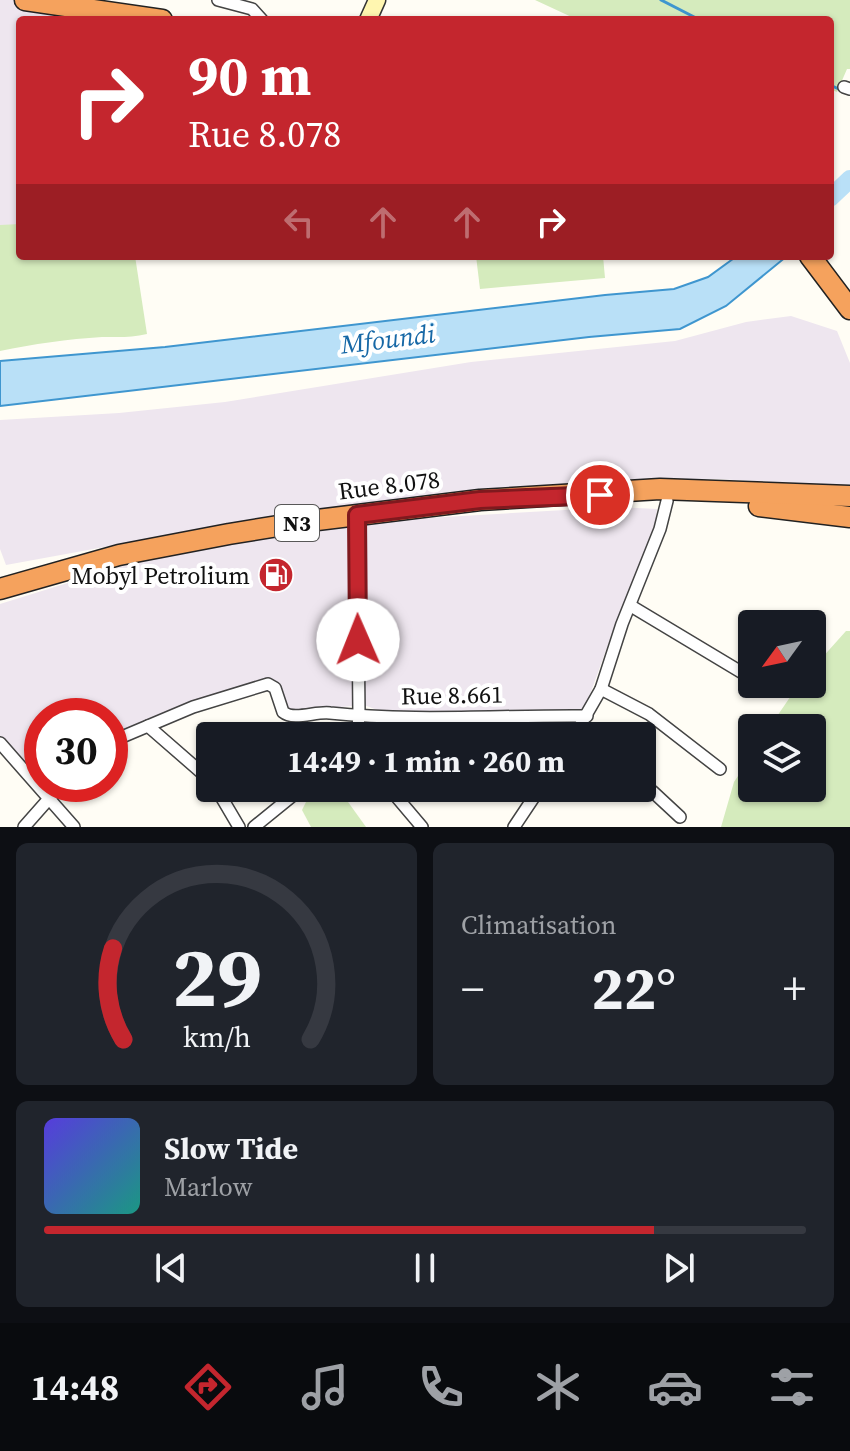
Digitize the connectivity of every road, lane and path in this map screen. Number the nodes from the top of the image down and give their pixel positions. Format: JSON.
{"nodes":[{"id":1,"x":25,"y":0,"type":"edge"},
{"id":2,"x":218,"y":0,"type":"edge"},
{"id":3,"x":135,"y":16,"type":"edge"},
{"id":4,"x":258,"y":16,"type":"edge"},
{"id":5,"x":813,"y":260,"type":"edge"},
{"id":6,"x":850,"y":309,"type":"edge"},
{"id":7,"x":600,"y":495,"type":"junction"},
{"id":8,"x":850,"y":496,"type":"edge"},
{"id":9,"x":667,"y":501,"type":"junction"},
{"id":10,"x":357,"y":515,"type":"junction"},
{"id":11,"x":850,"y":517,"type":"edge"},
{"id":12,"x":0,"y":589,"type":"edge"},
{"id":13,"x":631,"y":606,"type":"junction"},
{"id":14,"x":738,"y":670,"type":"edge"},
{"id":15,"x":601,"y":689,"type":"junction"},
{"id":16,"x":359,"y":716,"type":"junction"},
{"id":17,"x":587,"y":716,"type":"junction"},
{"id":18,"x":358,"y":722,"type":"edge"},
{"id":19,"x":583,"y":722,"type":"edge"},
{"id":20,"x":148,"y":726,"type":"junction"},
{"id":21,"x":128,"y":734,"type":"edge"},
{"id":22,"x":0,"y":743,"type":"edge"},
{"id":23,"x":196,"y":768,"type":"edge"},
{"id":24,"x":24,"y":769,"type":"edge"},
{"id":25,"x":720,"y":769,"type":"dead end"},
{"id":26,"x":656,"y":795,"type":"edge"},
{"id":27,"x":45,"y":802,"type":"edge"},
{"id":28,"x":53,"y":802,"type":"edge"},
{"id":29,"x":224,"y":802,"type":"edge"},
{"id":30,"x":285,"y":802,"type":"edge"},
{"id":31,"x":401,"y":802,"type":"edge"},
{"id":32,"x":531,"y":802,"type":"edge"},
{"id":33,"x":680,"y":817,"type":"dead end"},
{"id":34,"x":24,"y":827,"type":"edge"},
{"id":35,"x":74,"y":827,"type":"edge"},
{"id":36,"x":239,"y":827,"type":"edge"},
{"id":37,"x":254,"y":827,"type":"edge"},
{"id":38,"x":422,"y":827,"type":"edge"},
{"id":39,"x":514,"y":827,"type":"edge"}],
"edges":[{"from":1,"to":3,"type":"highway"},
{"from":2,"to":4,"type":"street"},
{"from":5,"to":6,"type":"highway"},
{"from":7,"to":8,"type":"highway","name":"Rue 8.078","number":"N3"},
{"from":7,"to":9,"type":"highway","name":"Rue 8.078","number":"N3"},
{"from":7,"to":10,"type":"highway","name":"Rue 8.078","number":"N3"},
{"from":9,"to":11,"type":"highway","name":"Rue 8.078","number":"N3"},
{"from":9,"to":13,"type":"street"},
{"from":10,"to":12,"type":"highway","name":"Rue 8.078","number":"N3"},
{"from":10,"to":16,"type":"street"},
{"from":13,"to":14,"type":"street"},
{"from":13,"to":15,"type":"street"},
{"from":15,"to":17,"type":"street"},
{"from":15,"to":25,"type":"street"},
{"from":16,"to":17,"type":"street","name":"Rue 8.661"},
{"from":16,"to":18,"type":"street"},
{"from":16,"to":20,"type":"street","name":"Rue 8.661"},
{"from":17,"to":19,"type":"street"},
{"from":20,"to":21,"type":"street","name":"Rue 8.661"},
{"from":20,"to":23,"type":"street"},
{"from":22,"to":24,"type":"street"},
{"from":26,"to":33,"type":"street"},
{"from":27,"to":34,"type":"street"},
{"from":28,"to":35,"type":"street"},
{"from":29,"to":36,"type":"street"},
{"from":30,"to":37,"type":"street"},
{"from":31,"to":38,"type":"street"},
{"from":32,"to":39,"type":"street"}]}
